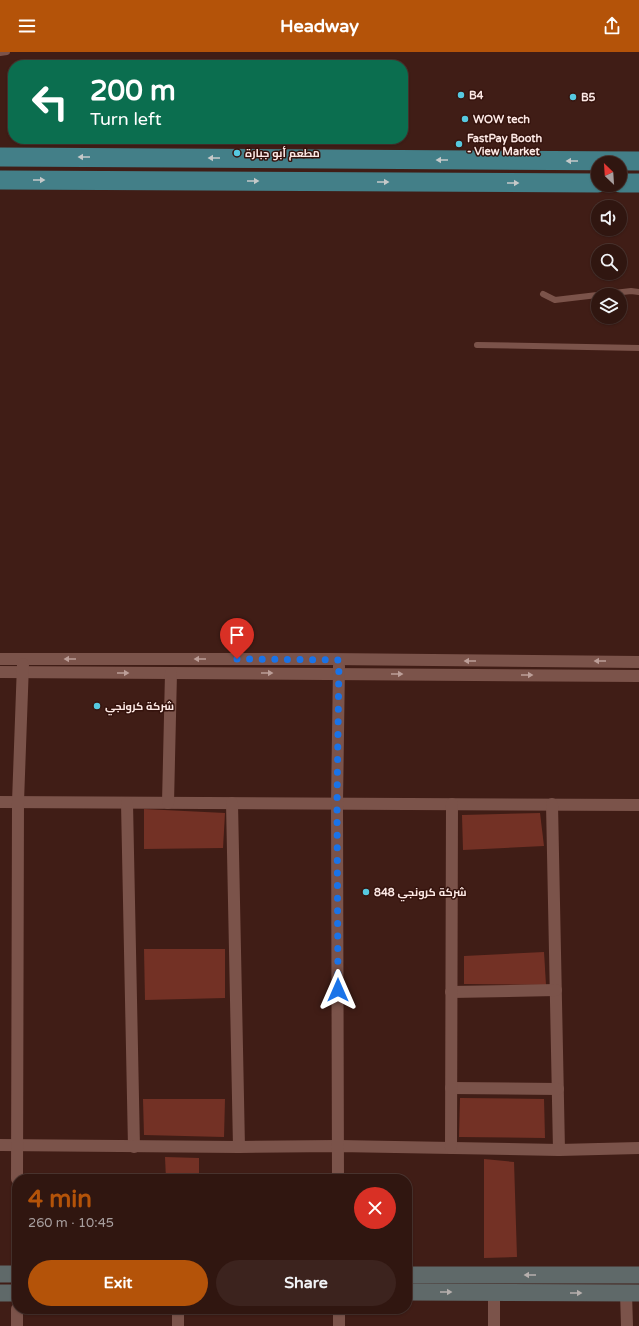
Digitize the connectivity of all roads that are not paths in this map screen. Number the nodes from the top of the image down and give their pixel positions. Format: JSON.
{"nodes":[{"id":1,"x":7,"y":52,"type":"edge"},
{"id":2,"x":0,"y":54,"type":"edge"},
{"id":3,"x":0,"y":156,"type":"edge"},
{"id":4,"x":121,"y":157,"type":"junction"},
{"id":5,"x":193,"y":158,"type":"junction"},
{"id":6,"x":639,"y":161,"type":"edge"},
{"id":7,"x":0,"y":180,"type":"edge"},
{"id":8,"x":118,"y":180,"type":"junction"},
{"id":9,"x":194,"y":181,"type":"junction"},
{"id":10,"x":591,"y":183,"type":"edge"},
{"id":11,"x":627,"y":183,"type":"edge"},
{"id":12,"x":639,"y":183,"type":"edge"},
{"id":13,"x":639,"y":292,"type":"edge"},
{"id":14,"x":543,"y":294,"type":"dead end"},
{"id":15,"x":477,"y":345,"type":"dead end"},
{"id":16,"x":639,"y":348,"type":"edge"},
{"id":17,"x":0,"y":659,"type":"edge"},
{"id":18,"x":24,"y":659,"type":"junction"},
{"id":19,"x":339,"y":660,"type":"junction"},
{"id":20,"x":639,"y":662,"type":"edge"},
{"id":21,"x":0,"y":672,"type":"edge"},
{"id":22,"x":23,"y":672,"type":"junction"},
{"id":23,"x":171,"y":673,"type":"junction"},
{"id":24,"x":339,"y":674,"type":"junction"},
{"id":25,"x":639,"y":676,"type":"edge"},
{"id":26,"x":0,"y":802,"type":"edge"},
{"id":27,"x":18,"y":802,"type":"junction"},
{"id":28,"x":127,"y":803,"type":"junction"},
{"id":29,"x":168,"y":803,"type":"junction"},
{"id":30,"x":232,"y":803,"type":"junction"},
{"id":31,"x":337,"y":803,"type":"junction"},
{"id":32,"x":452,"y":804,"type":"junction"},
{"id":33,"x":552,"y":804,"type":"junction"},
{"id":34,"x":639,"y":805,"type":"edge"},
{"id":35,"x":556,"y":990,"type":"junction"},
{"id":36,"x":451,"y":992,"type":"junction"},
{"id":37,"x":451,"y":1088,"type":"junction"},
{"id":38,"x":558,"y":1088,"type":"junction"},
{"id":39,"x":0,"y":1145,"type":"edge"},
{"id":40,"x":17,"y":1145,"type":"junction"},
{"id":41,"x":338,"y":1146,"type":"junction"},
{"id":42,"x":134,"y":1147,"type":"junction"},
{"id":43,"x":239,"y":1148,"type":"junction"},
{"id":44,"x":451,"y":1148,"type":"junction"},
{"id":45,"x":639,"y":1148,"type":"edge"},
{"id":46,"x":559,"y":1150,"type":"junction"},
{"id":47,"x":17,"y":1174,"type":"edge"},
{"id":48,"x":338,"y":1174,"type":"edge"},
{"id":49,"x":0,"y":1274,"type":"edge"},
{"id":50,"x":12,"y":1274,"type":"edge"},
{"id":51,"x":412,"y":1275,"type":"edge"},
{"id":52,"x":617,"y":1275,"type":"junction"},
{"id":53,"x":639,"y":1275,"type":"edge"},
{"id":54,"x":412,"y":1292,"type":"edge"},
{"id":55,"x":494,"y":1292,"type":"junction"},
{"id":56,"x":0,"y":1293,"type":"edge"},
{"id":57,"x":12,"y":1293,"type":"edge"},
{"id":58,"x":627,"y":1293,"type":"edge"},
{"id":59,"x":17,"y":1314,"type":"edge"},
{"id":60,"x":178,"y":1314,"type":"edge"},
{"id":61,"x":339,"y":1314,"type":"edge"},
{"id":62,"x":17,"y":1326,"type":"edge"},
{"id":63,"x":178,"y":1326,"type":"edge"},
{"id":64,"x":339,"y":1326,"type":"edge"},
{"id":65,"x":494,"y":1326,"type":"edge"},
{"id":66,"x":627,"y":1326,"type":"edge"}],
"edges":[{"from":1,"to":2,"type":"lane"},
{"from":4,"to":3,"type":"main road","one_way":true},
{"from":4,"to":5,"type":"main road"},
{"from":4,"to":8,"type":"main road"},
{"from":6,"to":5,"type":"main road","one_way":true},
{"from":5,"to":9,"type":"main road"},
{"from":7,"to":8,"type":"main road","one_way":true},
{"from":8,"to":9,"type":"main road"},
{"from":9,"to":10,"type":"main road","one_way":true},
{"from":11,"to":12,"type":"main road"},
{"from":13,"to":14,"type":"lane"},
{"from":15,"to":16,"type":"lane"},
{"from":17,"to":18,"type":"street"},
{"from":19,"to":18,"type":"street","one_way":true},
{"from":18,"to":22,"type":"street"},
{"from":20,"to":19,"type":"street","one_way":true},
{"from":19,"to":24,"type":"street"},
{"from":21,"to":22,"type":"street"},
{"from":22,"to":23,"type":"street","one_way":true},
{"from":22,"to":27,"type":"street"},
{"from":23,"to":24,"type":"street","one_way":true},
{"from":23,"to":29,"type":"street"},
{"from":24,"to":25,"type":"street","one_way":true},
{"from":24,"to":31,"type":"street"},
{"from":26,"to":27,"type":"street"},
{"from":27,"to":28,"type":"street"},
{"from":27,"to":40,"type":"street"},
{"from":28,"to":29,"type":"street"},
{"from":28,"to":42,"type":"street"},
{"from":29,"to":30,"type":"street"},
{"from":30,"to":31,"type":"street"},
{"from":30,"to":43,"type":"street"},
{"from":31,"to":32,"type":"street"},
{"from":31,"to":41,"type":"street"},
{"from":32,"to":33,"type":"street"},
{"from":32,"to":36,"type":"street"},
{"from":33,"to":34,"type":"street"},
{"from":33,"to":35,"type":"street"},
{"from":35,"to":36,"type":"street"},
{"from":35,"to":38,"type":"street"},
{"from":36,"to":37,"type":"street"},
{"from":37,"to":38,"type":"street"},
{"from":37,"to":44,"type":"street"},
{"from":38,"to":46,"type":"street"},
{"from":39,"to":40,"type":"street"},
{"from":40,"to":42,"type":"street"},
{"from":40,"to":47,"type":"street"},
{"from":41,"to":43,"type":"street"},
{"from":41,"to":44,"type":"street"},
{"from":41,"to":48,"type":"street"},
{"from":42,"to":43,"type":"street"},
{"from":44,"to":46,"type":"street"},
{"from":45,"to":46,"type":"street"},
{"from":49,"to":50,"type":"street"},
{"from":52,"to":51,"type":"street","one_way":true},
{"from":52,"to":53,"type":"street"},
{"from":52,"to":58,"type":"street"},
{"from":54,"to":55,"type":"street","one_way":true},
{"from":55,"to":58,"type":"street","one_way":true},
{"from":55,"to":65,"type":"street"},
{"from":56,"to":57,"type":"street"},
{"from":58,"to":66,"type":"street"},
{"from":59,"to":62,"type":"street"},
{"from":60,"to":63,"type":"street"},
{"from":61,"to":64,"type":"street"}]}
